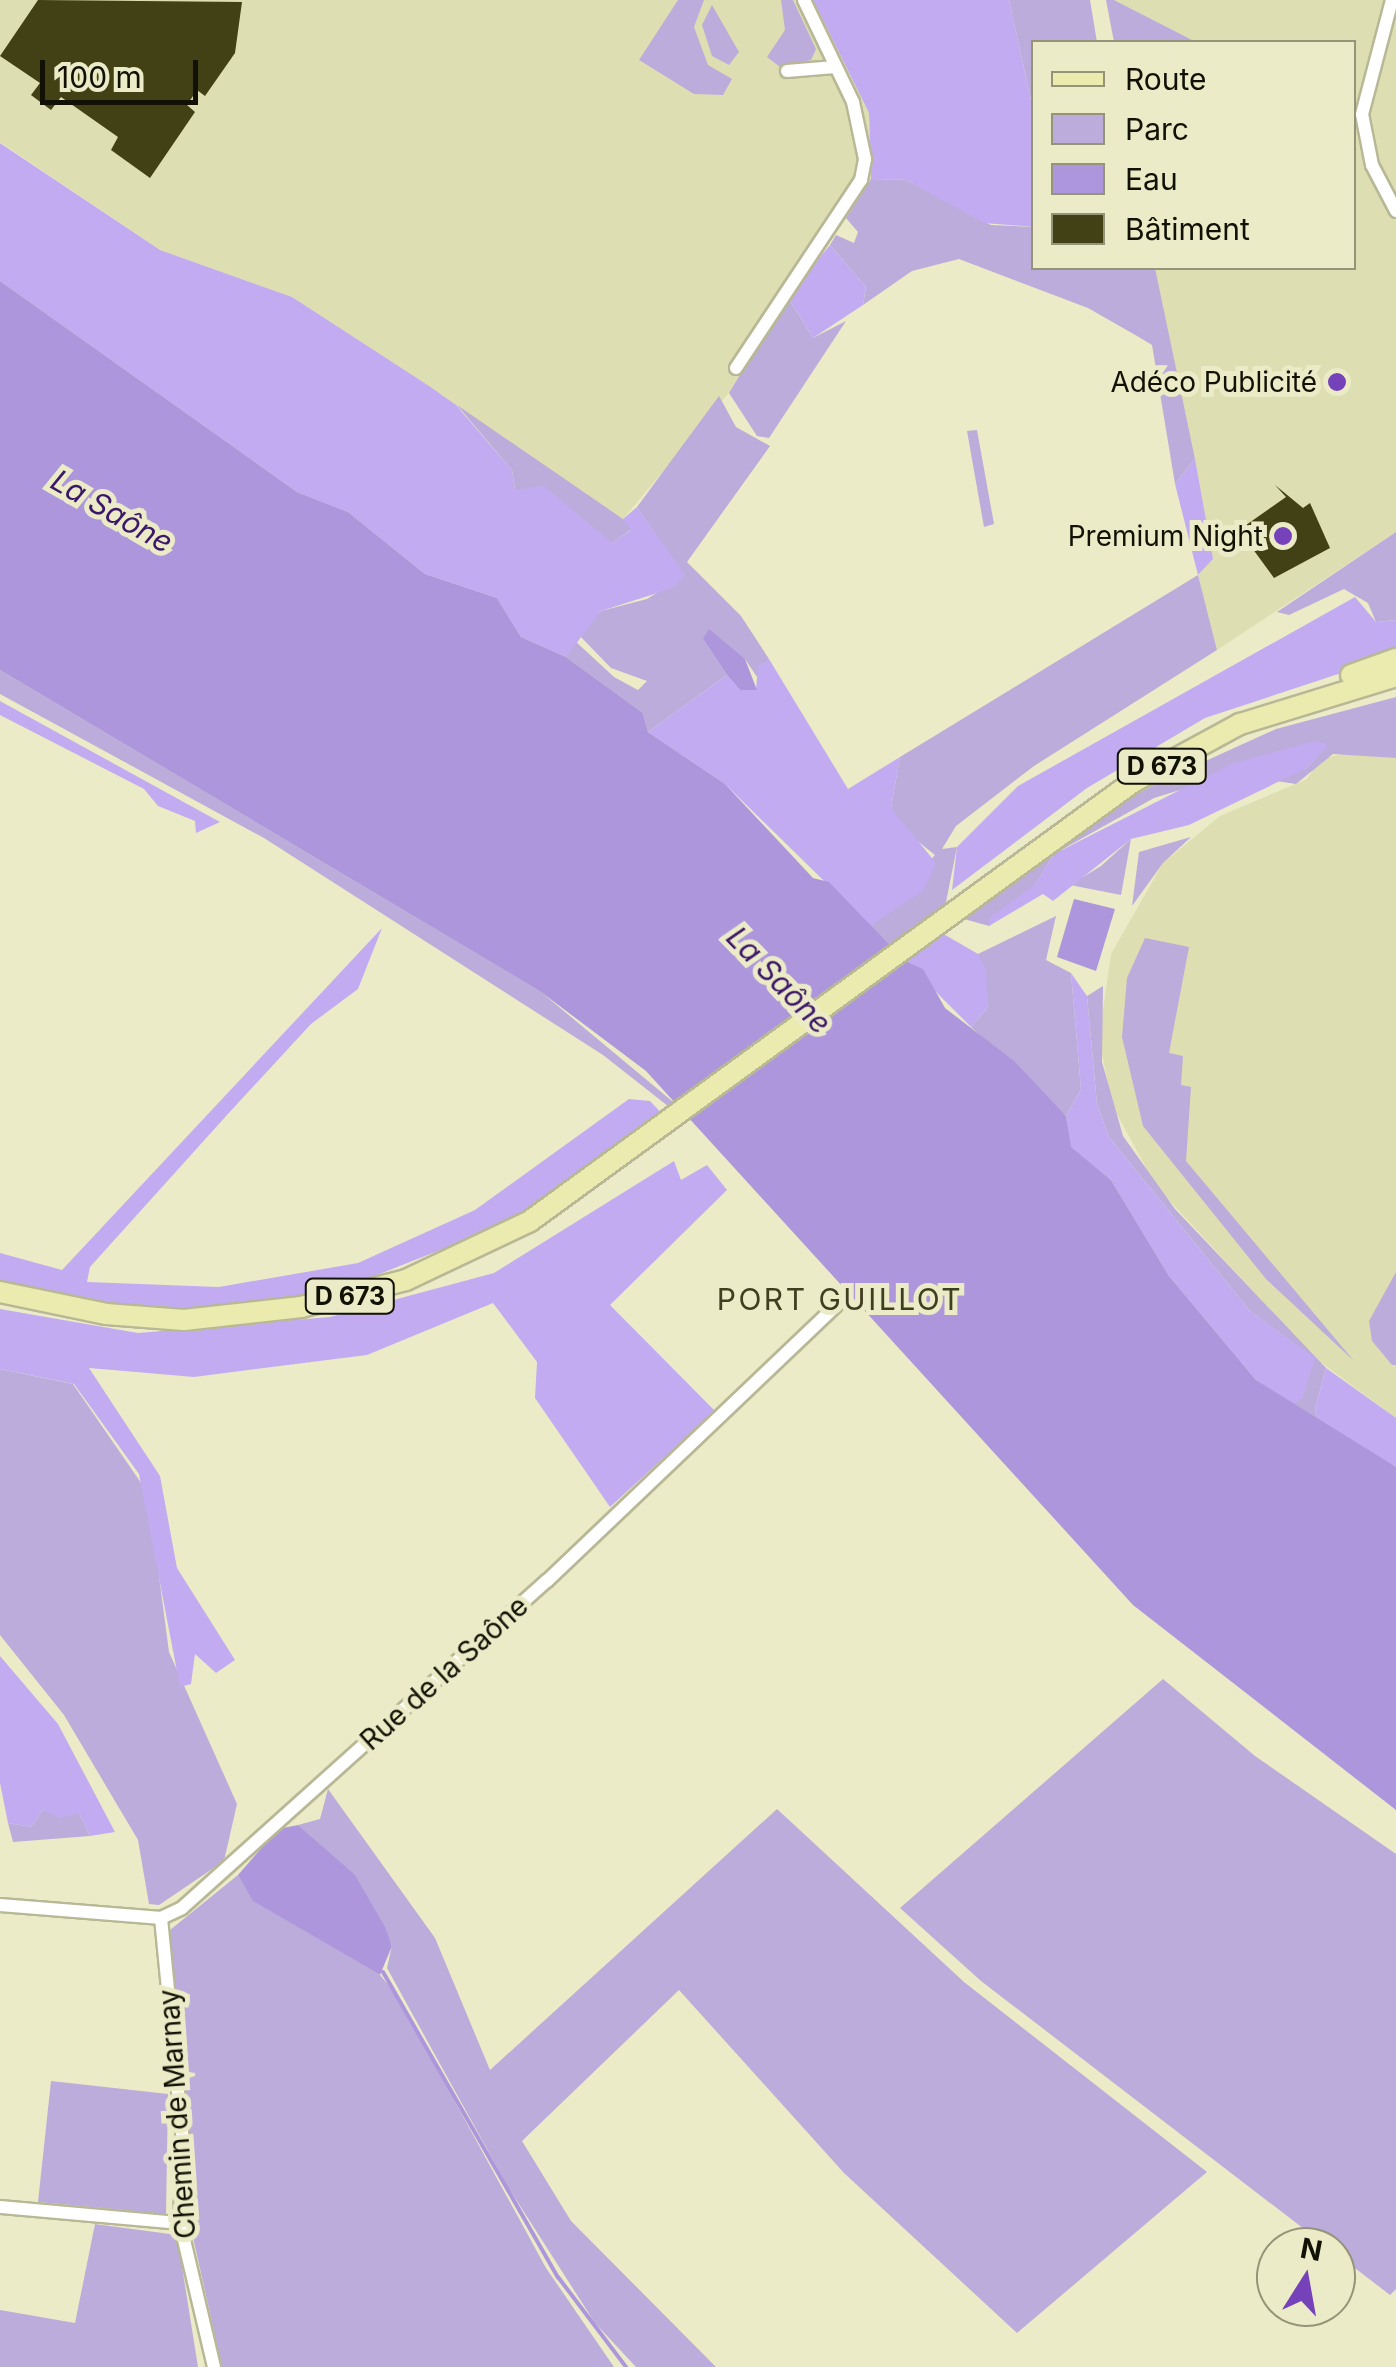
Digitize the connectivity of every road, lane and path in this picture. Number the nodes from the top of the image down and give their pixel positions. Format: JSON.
{"nodes":[{"id":1,"x":804,"y":0,"type":"edge"},
{"id":2,"x":1392,"y":0,"type":"edge"},
{"id":3,"x":834,"y":67,"type":"junction"},
{"id":4,"x":787,"y":71,"type":"dead end"},
{"id":5,"x":1396,"y":211,"type":"edge"},
{"id":6,"x":736,"y":368,"type":"dead end"},
{"id":7,"x":1396,"y":659,"type":"edge"},
{"id":8,"x":1396,"y":676,"type":"edge"},
{"id":9,"x":1396,"y":688,"type":"edge"},
{"id":10,"x":1240,"y":724,"type":"junction"},
{"id":11,"x":1188,"y":750,"type":"junction"},
{"id":12,"x":0,"y":1292,"type":"edge"},
{"id":13,"x":836,"y":1306,"type":"dead end"},
{"id":14,"x":0,"y":1905,"type":"edge"},
{"id":15,"x":161,"y":1918,"type":"junction"},
{"id":16,"x":0,"y":2207,"type":"edge"},
{"id":17,"x":180,"y":2223,"type":"junction"},
{"id":18,"x":214,"y":2367,"type":"edge"}],
"edges":[{"from":1,"to":3,"type":"street"},
{"from":2,"to":5,"type":"street"},
{"from":3,"to":4,"type":"street"},
{"from":3,"to":6,"type":"street"},
{"from":7,"to":10,"type":"main road"},
{"from":8,"to":10,"type":"main road","number":"D 673"},
{"from":9,"to":11,"type":"main road"},
{"from":10,"to":11,"type":"main road","number":"D 673"},
{"from":11,"to":12,"type":"main road","number":"D 673"},
{"from":13,"to":15,"type":"street","name":"Rue de la Saône"},
{"from":14,"to":15,"type":"street"},
{"from":15,"to":17,"type":"street","name":"Chemin de Marnay"},
{"from":16,"to":17,"type":"street"},
{"from":17,"to":18,"type":"street","name":"Chemin de Marnay"}]}
